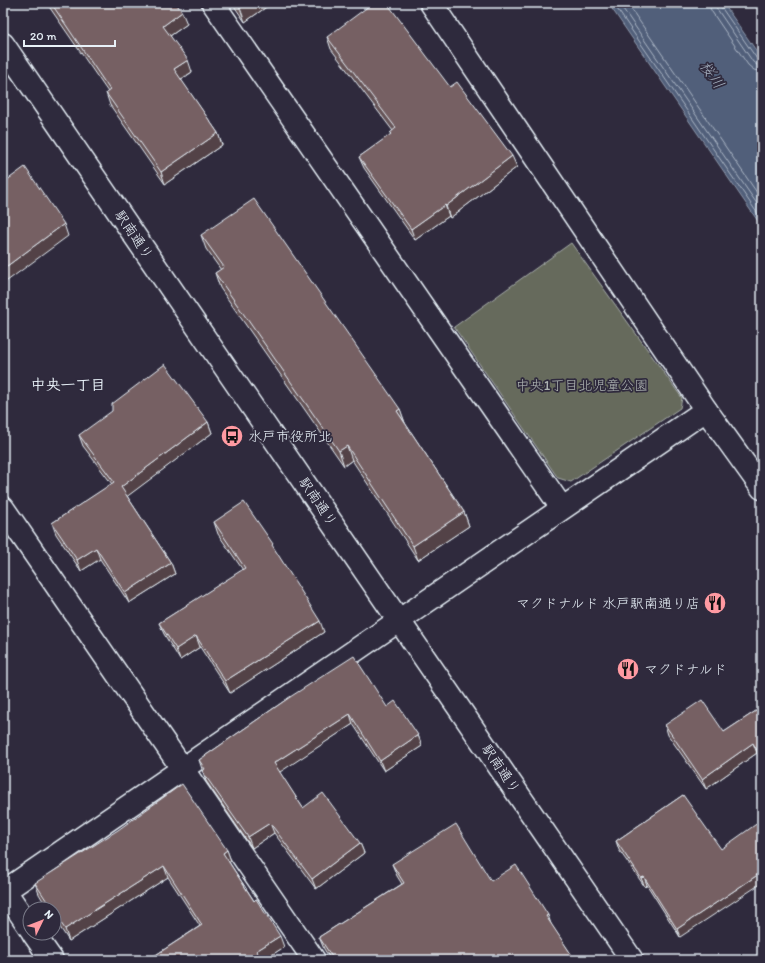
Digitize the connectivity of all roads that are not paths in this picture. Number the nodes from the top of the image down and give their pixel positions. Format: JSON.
{"nodes":[{"id":1,"x":212,"y":3,"type":"edge"},
{"id":2,"x":431,"y":3,"type":"edge"},
{"id":3,"x":3,"y":44,"type":"edge"},
{"id":4,"x":706,"y":410,"type":"junction"},
{"id":5,"x":762,"y":488,"type":"edge"},
{"id":6,"x":3,"y":508,"type":"edge"},
{"id":7,"x":562,"y":508,"type":"junction"},
{"id":8,"x":399,"y":620,"type":"junction"},
{"id":9,"x":182,"y":769,"type":"junction"},
{"id":10,"x":4,"y":892,"type":"edge"},
{"id":11,"x":22,"y":917,"type":"edge"},
{"id":12,"x":39,"y":941,"type":"edge"},
{"id":13,"x":52,"y":960,"type":"edge"},
{"id":14,"x":314,"y":960,"type":"edge"},
{"id":15,"x":632,"y":960,"type":"edge"}],
"edges":[{"from":1,"to":7,"type":"street"},
{"from":2,"to":4,"type":"street"},
{"from":3,"to":8,"type":"street","name":"駅南通り"},
{"from":4,"to":5,"type":"street"},
{"from":4,"to":7,"type":"street"},
{"from":6,"to":9,"type":"street"},
{"from":7,"to":8,"type":"street"},
{"from":8,"to":9,"type":"street"},
{"from":8,"to":15,"type":"street","name":"駅南通り"},
{"from":9,"to":10,"type":"street"},
{"from":9,"to":14,"type":"street"},
{"from":10,"to":11,"type":"street"},
{"from":12,"to":13,"type":"street"}]}
